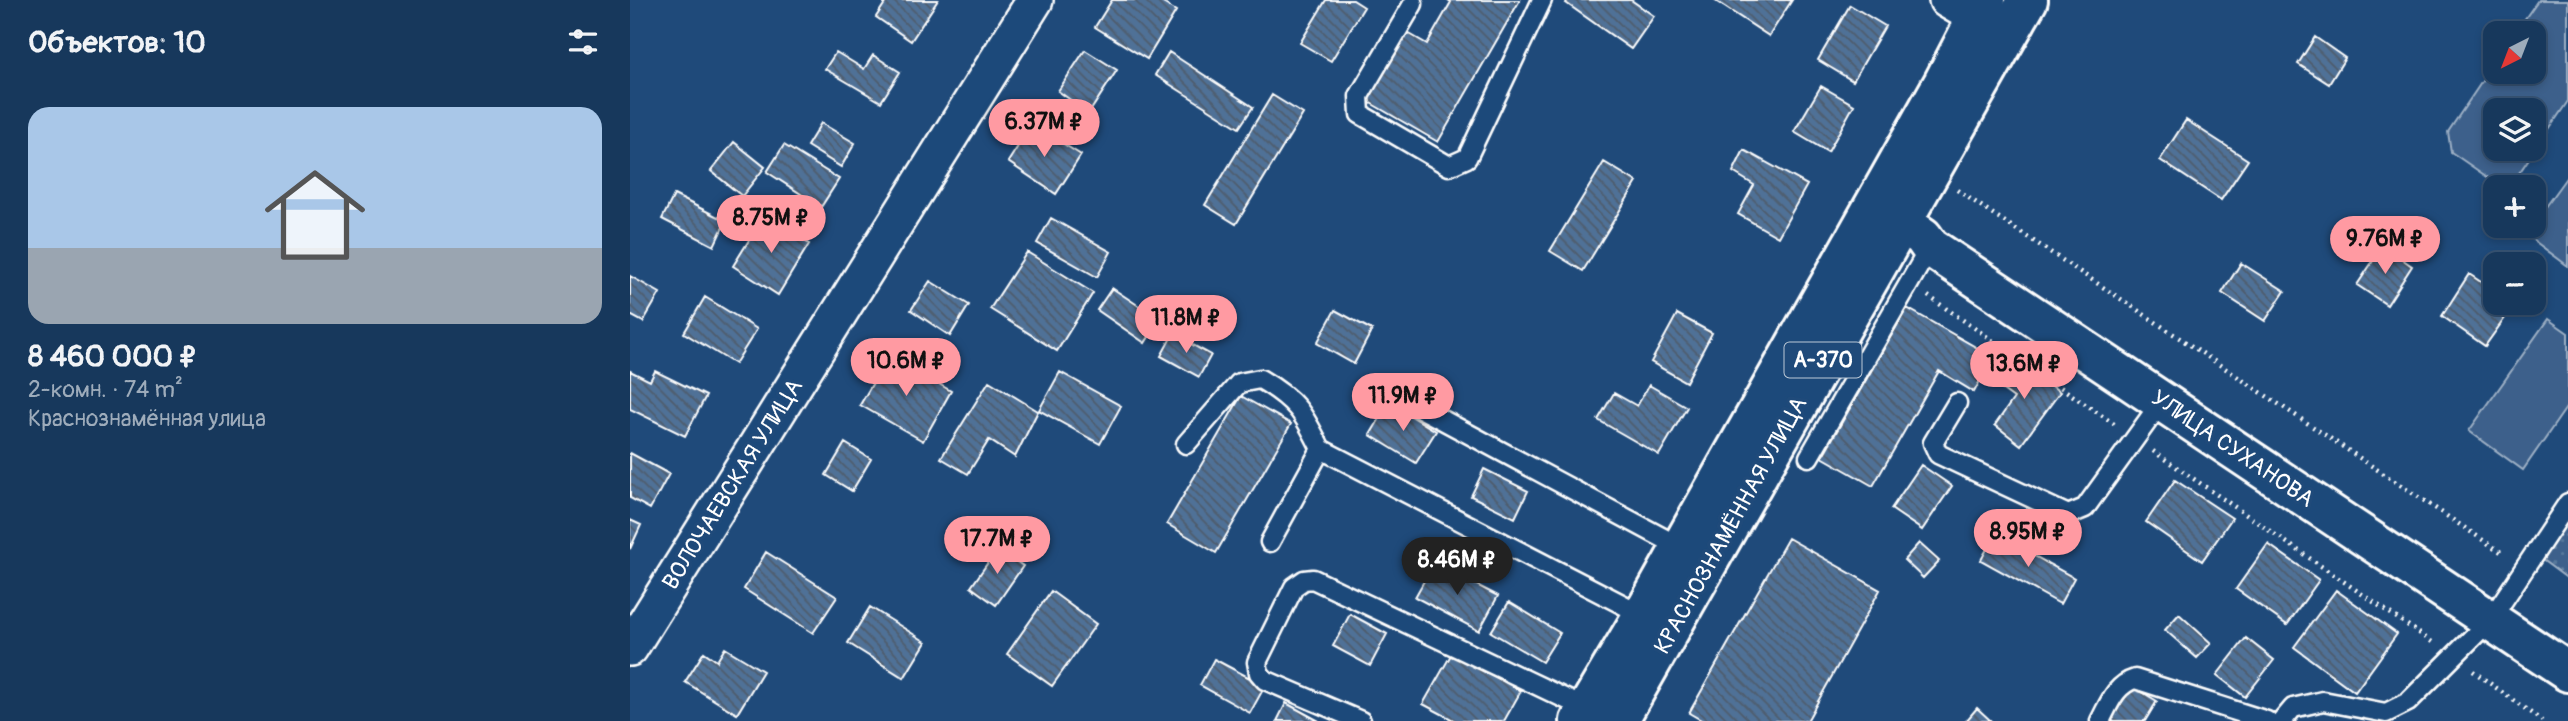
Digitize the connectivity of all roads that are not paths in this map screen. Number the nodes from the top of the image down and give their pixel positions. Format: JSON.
{"nodes":[{"id":1,"x":1035,"y":0,"type":"edge"},
{"id":2,"x":1542,"y":0,"type":"edge"},
{"id":3,"x":2028,"y":0,"type":"edge"},
{"id":4,"x":1413,"y":4,"type":"dead end"},
{"id":5,"x":1970,"y":6,"type":"edge"},
{"id":6,"x":1901,"y":222,"type":"junction"},
{"id":7,"x":1930,"y":247,"type":"junction"},
{"id":8,"x":1396,"y":395,"type":"dead end"},
{"id":9,"x":2162,"y":401,"type":"junction"},
{"id":10,"x":1957,"y":402,"type":"dead end"},
{"id":11,"x":1186,"y":444,"type":"dead end"},
{"id":12,"x":1321,"y":449,"type":"junction"},
{"id":13,"x":1808,"y":457,"type":"dead end"},
{"id":14,"x":2568,"y":503,"type":"edge"},
{"id":15,"x":1270,"y":542,"type":"dead end"},
{"id":16,"x":1680,"y":547,"type":"junction"},
{"id":17,"x":1643,"y":615,"type":"junction"},
{"id":18,"x":2491,"y":619,"type":"junction"},
{"id":19,"x":630,"y":648,"type":"edge"},
{"id":20,"x":2568,"y":672,"type":"edge"},
{"id":21,"x":1595,"y":717,"type":"edge"},
{"id":22,"x":1361,"y":721,"type":"edge"},
{"id":23,"x":2099,"y":721,"type":"edge"},
{"id":24,"x":2267,"y":721,"type":"edge"},
{"id":25,"x":2281,"y":721,"type":"edge"}],
"edges":[{"from":1,"to":19,"type":"street","name":"ВОЛОЧАЕВСКАЯ УЛИЦА"},
{"from":2,"to":4,"type":"lane"},
{"from":3,"to":6,"type":"main road","name":"КРАСНОЗНАМЁННАЯ УЛИЦА","number":"А-370"},
{"from":5,"to":16,"type":"main road","name":"КРАСНОЗНАМЁННАЯ УЛИЦА","number":"А-370"},
{"from":6,"to":7,"type":"main road","name":"УЛИЦА СУХАНОВА"},
{"from":6,"to":21,"type":"main road","name":"КРАСНОЗНАМЁННАЯ УЛИЦА","number":"А-370"},
{"from":7,"to":9,"type":"main road","name":"УЛИЦА СУХАНОВА"},
{"from":7,"to":13,"type":"lane"},
{"from":8,"to":16,"type":"lane"},
{"from":9,"to":10,"type":"lane"},
{"from":9,"to":18,"type":"main road","name":"УЛИЦА СУХАНОВА"},
{"from":11,"to":12,"type":"lane"},
{"from":12,"to":15,"type":"lane"},
{"from":12,"to":17,"type":"lane"},
{"from":14,"to":18,"type":"lane"},
{"from":16,"to":17,"type":"main road","name":"КРАСНОЗНАМЁННАЯ УЛИЦА","number":"А-370"},
{"from":17,"to":21,"type":"main road","name":"КРАСНОЗНАМЁННАЯ УЛИЦА","number":"А-370"},
{"from":18,"to":20,"type":"main road","name":"УЛИЦА СУХАНОВА"},
{"from":18,"to":25,"type":"lane"},
{"from":21,"to":22,"type":"lane"},
{"from":23,"to":24,"type":"lane"}]}
